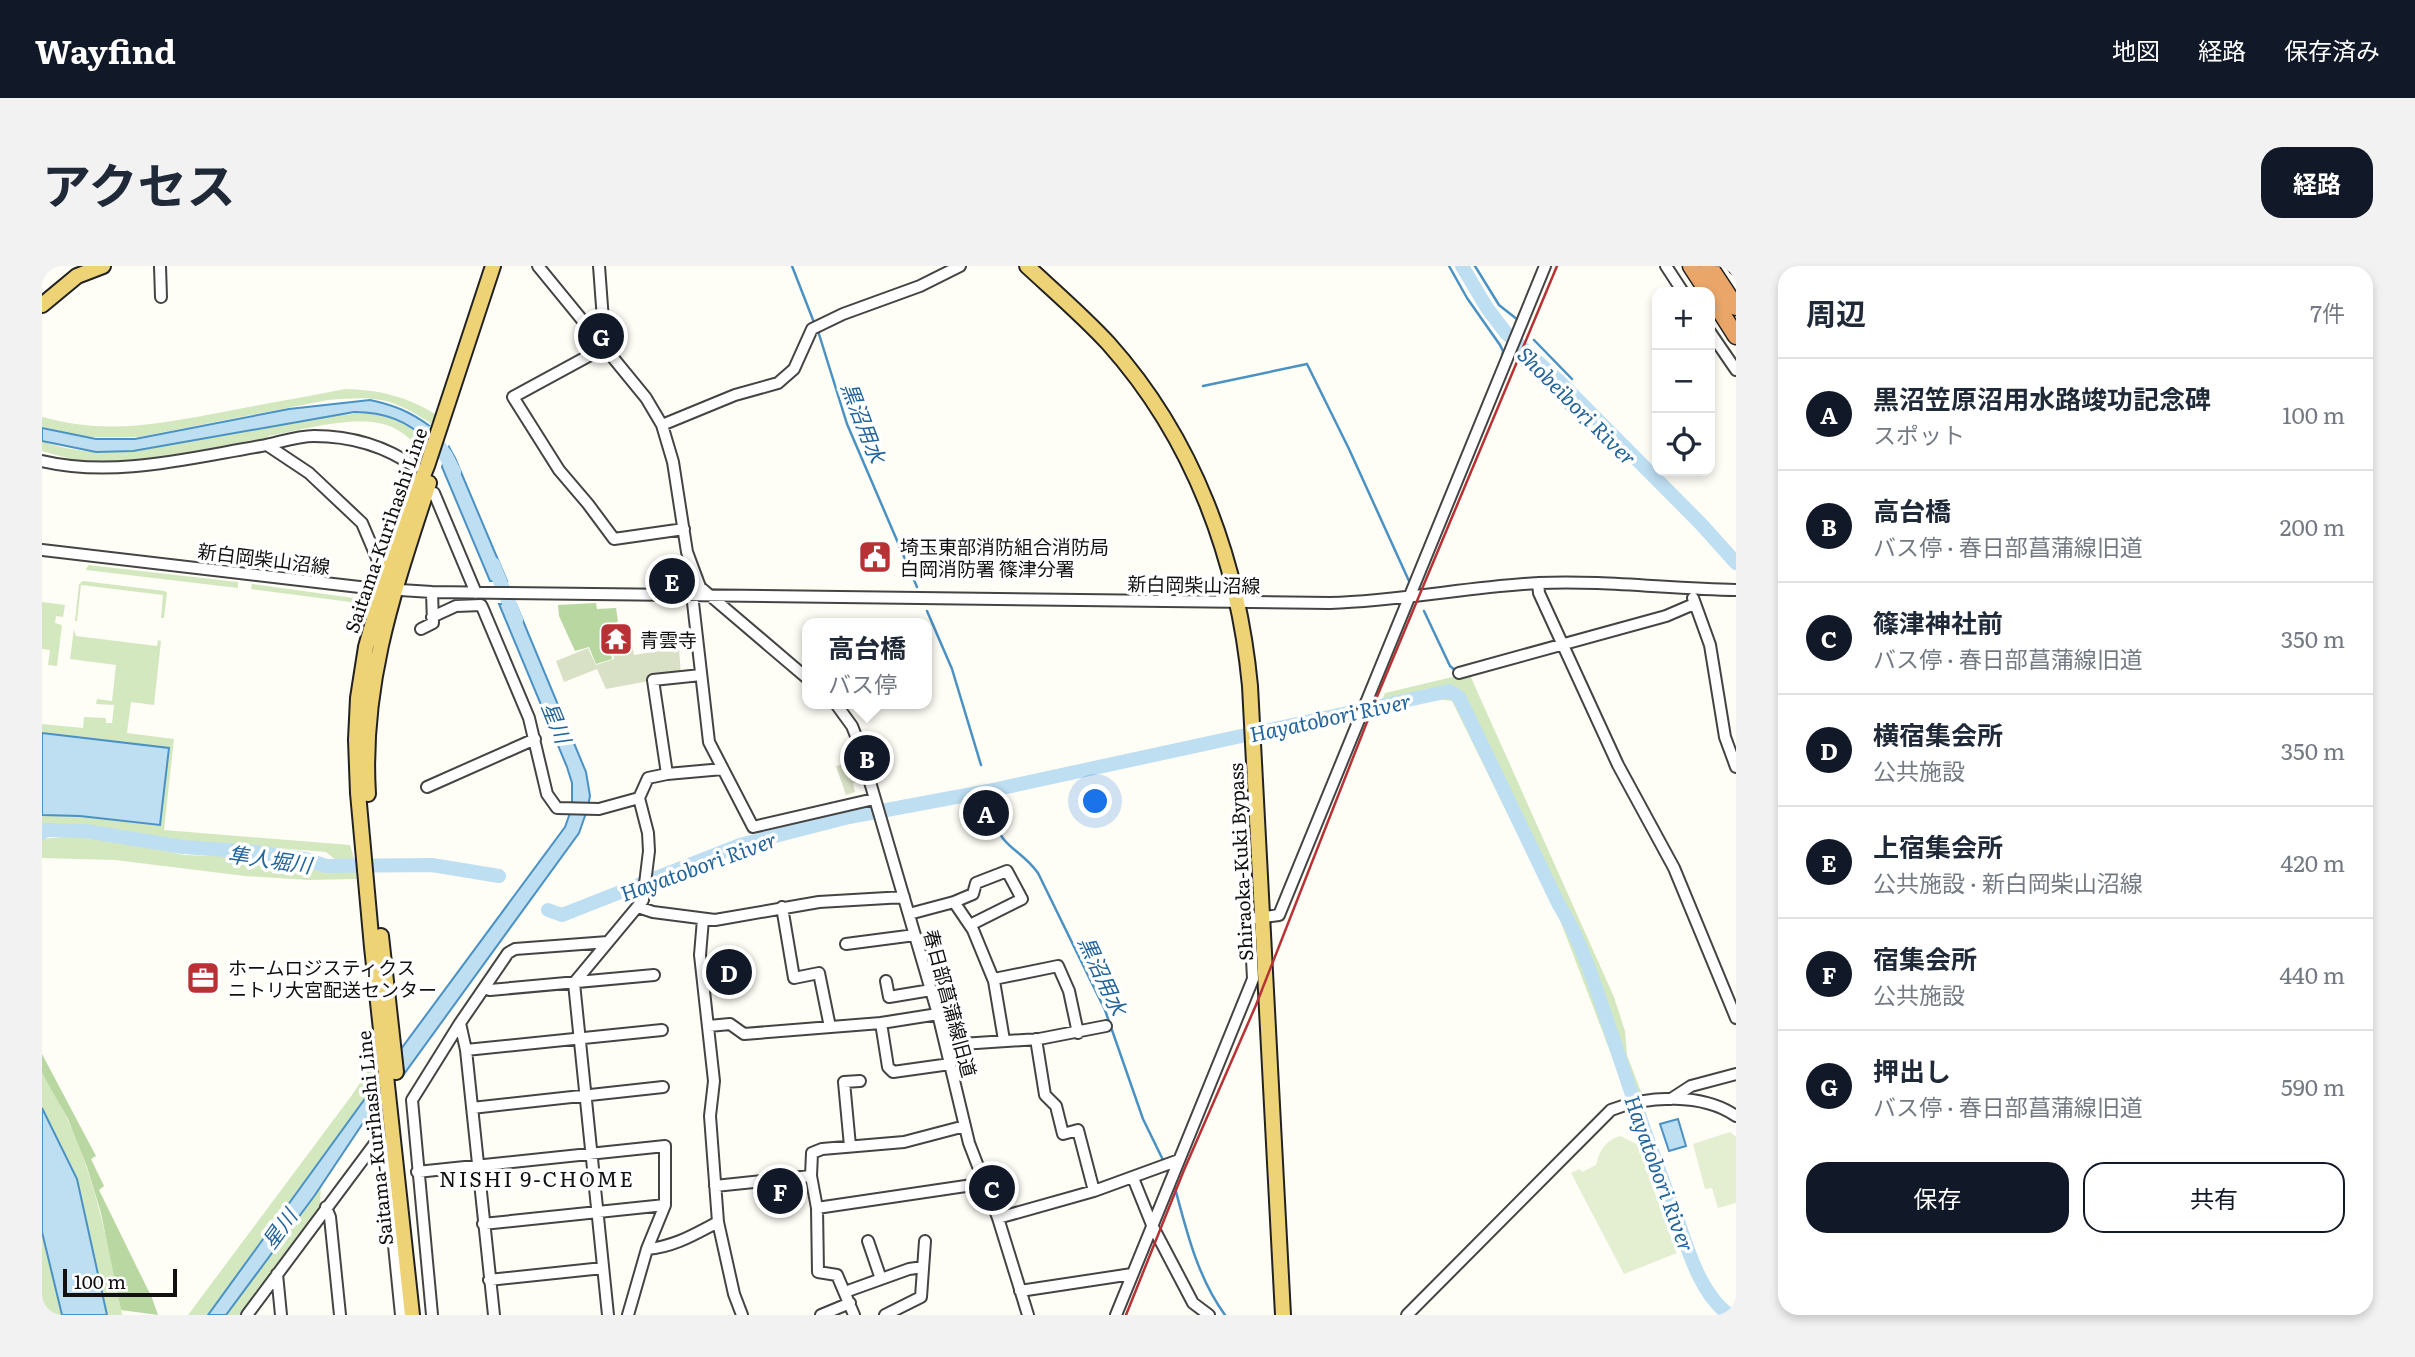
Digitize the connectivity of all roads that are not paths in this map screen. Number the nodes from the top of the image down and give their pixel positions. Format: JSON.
{"nodes":[{"id":1,"x":103,"y":266,"type":"edge"},
{"id":2,"x":160,"y":266,"type":"edge"},
{"id":3,"x":493,"y":266,"type":"edge"},
{"id":4,"x":501,"y":266,"type":"edge"},
{"id":5,"x":538,"y":266,"type":"edge"},
{"id":6,"x":599,"y":266,"type":"edge"},
{"id":7,"x":960,"y":266,"type":"edge"},
{"id":8,"x":1027,"y":266,"type":"edge"},
{"id":9,"x":1545,"y":266,"type":"edge"},
{"id":10,"x":1666,"y":266,"type":"edge"},
{"id":11,"x":1690,"y":266,"type":"edge"},
{"id":12,"x":1709,"y":266,"type":"edge"},
{"id":13,"x":1680,"y":287,"type":"edge"},
{"id":14,"x":1704,"y":287,"type":"edge"},
{"id":15,"x":161,"y":297,"type":"dead end"},
{"id":16,"x":1715,"y":303,"type":"edge"},
{"id":17,"x":42,"y":305,"type":"edge"},
{"id":18,"x":1736,"y":307,"type":"edge"},
{"id":19,"x":1736,"y":336,"type":"edge"},
{"id":20,"x":1715,"y":339,"type":"edge"},
{"id":21,"x":605,"y":348,"type":"junction"},
{"id":22,"x":1736,"y":370,"type":"edge"},
{"id":23,"x":446,"y":423,"type":"junction"},
{"id":24,"x":662,"y":425,"type":"junction"},
{"id":25,"x":267,"y":445,"type":"junction"},
{"id":26,"x":42,"y":461,"type":"edge"},
{"id":27,"x":425,"y":470,"type":"junction"},
{"id":28,"x":434,"y":493,"type":"dead end"},
{"id":29,"x":684,"y":529,"type":"junction"},
{"id":30,"x":42,"y":550,"type":"edge"},
{"id":31,"x":389,"y":568,"type":"junction"},
{"id":32,"x":1538,"y":583,"type":"junction"},
{"id":33,"x":1693,"y":588,"type":"junction"},
{"id":34,"x":388,"y":590,"type":"junction"},
{"id":35,"x":1736,"y":590,"type":"edge"},
{"id":36,"x":432,"y":592,"type":"junction"},
{"id":37,"x":479,"y":593,"type":"junction"},
{"id":38,"x":692,"y":594,"type":"junction"},
{"id":39,"x":707,"y":595,"type":"junction"},
{"id":40,"x":1410,"y":598,"type":"junction"},
{"id":41,"x":1238,"y":601,"type":"junction"},
{"id":42,"x":1694,"y":604,"type":"junction"},
{"id":43,"x":432,"y":617,"type":"junction"},
{"id":44,"x":421,"y":629,"type":"dead end"},
{"id":45,"x":1563,"y":645,"type":"junction"},
{"id":46,"x":1458,"y":673,"type":"dead end"},
{"id":47,"x":701,"y":675,"type":"junction"},
{"id":48,"x":802,"y":675,"type":"edge"},
{"id":49,"x":840,"y":709,"type":"edge"},
{"id":50,"x":535,"y":739,"type":"junction"},
{"id":51,"x":1736,"y":767,"type":"edge"},
{"id":52,"x":723,"y":769,"type":"junction"},
{"id":53,"x":667,"y":774,"type":"junction"},
{"id":54,"x":427,"y":787,"type":"dead end"},
{"id":55,"x":639,"y":797,"type":"junction"},
{"id":56,"x":874,"y":801,"type":"junction"},
{"id":57,"x":904,"y":897,"type":"junction"},
{"id":58,"x":954,"y":902,"type":"junction"},
{"id":59,"x":638,"y":907,"type":"junction"},
{"id":60,"x":782,"y":907,"type":"junction"},
{"id":61,"x":909,"y":914,"type":"junction"},
{"id":62,"x":1262,"y":917,"type":"junction"},
{"id":63,"x":703,"y":919,"type":"junction"},
{"id":64,"x":970,"y":925,"type":"junction"},
{"id":65,"x":915,"y":935,"type":"junction"},
{"id":66,"x":608,"y":942,"type":"junction"},
{"id":67,"x":846,"y":944,"type":"dead end"},
{"id":68,"x":654,"y":975,"type":"dead end"},
{"id":69,"x":994,"y":979,"type":"junction"},
{"id":70,"x":886,"y":981,"type":"dead end"},
{"id":71,"x":574,"y":983,"type":"junction"},
{"id":72,"x":484,"y":988,"type":"junction"},
{"id":73,"x":931,"y":990,"type":"junction"},
{"id":74,"x":938,"y":1014,"type":"junction"},
{"id":75,"x":1736,"y":1018,"type":"edge"},
{"id":76,"x":460,"y":1023,"type":"junction"},
{"id":77,"x":881,"y":1023,"type":"junction"},
{"id":78,"x":709,"y":1026,"type":"junction"},
{"id":79,"x":1106,"y":1026,"type":"dead end"},
{"id":80,"x":830,"y":1027,"type":"junction"},
{"id":81,"x":662,"y":1030,"type":"dead end"},
{"id":82,"x":1078,"y":1033,"type":"junction"},
{"id":83,"x":580,"y":1038,"type":"junction"},
{"id":84,"x":1036,"y":1039,"type":"junction"},
{"id":85,"x":1004,"y":1041,"type":"junction"},
{"id":86,"x":946,"y":1045,"type":"junction"},
{"id":87,"x":466,"y":1050,"type":"junction"},
{"id":88,"x":950,"y":1064,"type":"junction"},
{"id":89,"x":1736,"y":1074,"type":"edge"},
{"id":90,"x":860,"y":1081,"type":"dead end"},
{"id":91,"x":663,"y":1087,"type":"dead end"},
{"id":92,"x":586,"y":1096,"type":"junction"},
{"id":93,"x":1671,"y":1099,"type":"junction"},
{"id":94,"x":396,"y":1107,"type":"junction"},
{"id":95,"x":471,"y":1108,"type":"junction"},
{"id":96,"x":1736,"y":1116,"type":"edge"},
{"id":97,"x":965,"y":1126,"type":"junction"},
{"id":98,"x":850,"y":1146,"type":"junction"},
{"id":99,"x":592,"y":1154,"type":"junction"},
{"id":100,"x":1179,"y":1160,"type":"junction"},
{"id":101,"x":477,"y":1166,"type":"junction"},
{"id":102,"x":418,"y":1172,"type":"junction"},
{"id":103,"x":811,"y":1176,"type":"junction"},
{"id":104,"x":1133,"y":1178,"type":"junction"},
{"id":105,"x":986,"y":1183,"type":"junction"},
{"id":106,"x":715,"y":1186,"type":"junction"},
{"id":107,"x":1094,"y":1191,"type":"junction"},
{"id":108,"x":664,"y":1205,"type":"junction"},
{"id":109,"x":326,"y":1207,"type":"junction"},
{"id":110,"x":817,"y":1208,"type":"junction"},
{"id":111,"x":598,"y":1212,"type":"junction"},
{"id":112,"x":998,"y":1218,"type":"junction"},
{"id":113,"x":718,"y":1222,"type":"junction"},
{"id":114,"x":483,"y":1224,"type":"junction"},
{"id":115,"x":1152,"y":1225,"type":"junction"},
{"id":116,"x":868,"y":1241,"type":"dead end"},
{"id":117,"x":925,"y":1241,"type":"dead end"},
{"id":118,"x":647,"y":1249,"type":"junction"},
{"id":119,"x":923,"y":1267,"type":"junction"},
{"id":120,"x":603,"y":1268,"type":"junction"},
{"id":121,"x":277,"y":1274,"type":"junction"},
{"id":122,"x":1132,"y":1275,"type":"junction"},
{"id":123,"x":881,"y":1279,"type":"junction"},
{"id":124,"x":489,"y":1280,"type":"junction"},
{"id":125,"x":1020,"y":1291,"type":"junction"},
{"id":126,"x":847,"y":1298,"type":"junction"},
{"id":127,"x":247,"y":1315,"type":"edge"},
{"id":128,"x":281,"y":1315,"type":"edge"},
{"id":129,"x":340,"y":1315,"type":"edge"},
{"id":130,"x":401,"y":1315,"type":"edge"},
{"id":131,"x":412,"y":1315,"type":"edge"},
{"id":132,"x":421,"y":1315,"type":"edge"},
{"id":133,"x":432,"y":1315,"type":"edge"},
{"id":134,"x":494,"y":1315,"type":"edge"},
{"id":135,"x":608,"y":1315,"type":"edge"},
{"id":136,"x":628,"y":1315,"type":"edge"},
{"id":137,"x":742,"y":1315,"type":"edge"},
{"id":138,"x":821,"y":1315,"type":"edge"},
{"id":139,"x":854,"y":1315,"type":"edge"},
{"id":140,"x":885,"y":1315,"type":"edge"},
{"id":141,"x":1028,"y":1315,"type":"edge"},
{"id":142,"x":1116,"y":1315,"type":"edge"},
{"id":143,"x":1209,"y":1315,"type":"edge"},
{"id":144,"x":1283,"y":1315,"type":"edge"},
{"id":145,"x":1407,"y":1315,"type":"edge"}],
"edges":[{"from":1,"to":17,"type":"main road"},
{"from":2,"to":15,"type":"street"},
{"from":3,"to":23,"type":"main road","name":"Saitama-Kurihashi Line"},
{"from":4,"to":23,"type":"main road","name":"Saitama-Kurihashi Line"},
{"from":5,"to":21,"type":"street"},
{"from":6,"to":21,"type":"street"},
{"from":7,"to":24,"type":"street"},
{"from":8,"to":41,"type":"main road","name":"Shiraoka-Kuki Bypass"},
{"from":9,"to":40,"type":"street"},
{"from":10,"to":13,"type":"street"},
{"from":11,"to":14,"type":"highway"},
{"from":12,"to":18,"type":"highway"},
{"from":16,"to":19,"type":"highway"},
{"from":20,"to":22,"type":"street"},
{"from":21,"to":24,"type":"street"},
{"from":21,"to":29,"type":"street"},
{"from":23,"to":27,"type":"main road","name":"Saitama-Kurihashi Line"},
{"from":24,"to":29,"type":"street"},
{"from":25,"to":26,"type":"street"},
{"from":25,"to":27,"type":"street"},
{"from":25,"to":31,"type":"street"},
{"from":27,"to":31,"type":"main road","name":"Saitama-Kurihashi Line"},
{"from":27,"to":34,"type":"main road","name":"Saitama-Kurihashi Line"},
{"from":28,"to":37,"type":"street"},
{"from":29,"to":39,"type":"street"},
{"from":30,"to":34,"type":"street","name":"新白岡柴山沼線"},
{"from":31,"to":34,"type":"main road","name":"Saitama-Kurihashi Line"},
{"from":32,"to":33,"type":"street","name":"新白岡柴山沼線"},
{"from":32,"to":40,"type":"street","name":"新白岡柴山沼線"},
{"from":32,"to":45,"type":"street"},
{"from":33,"to":35,"type":"street","name":"新白岡柴山沼線"},
{"from":33,"to":42,"type":"street"},
{"from":34,"to":36,"type":"street","name":"新白岡柴山沼線"},
{"from":34,"to":94,"type":"main road","name":"Saitama-Kurihashi Line"},
{"from":36,"to":37,"type":"street","name":"新白岡柴山沼線"},
{"from":36,"to":43,"type":"street"},
{"from":37,"to":38,"type":"street","name":"新白岡柴山沼線"},
{"from":38,"to":39,"type":"street","name":"新白岡柴山沼線"},
{"from":38,"to":47,"type":"street"},
{"from":39,"to":41,"type":"street","name":"新白岡柴山沼線"},
{"from":39,"to":48,"type":"street"},
{"from":40,"to":41,"type":"street","name":"新白岡柴山沼線"},
{"from":40,"to":62,"type":"street"},
{"from":41,"to":62,"type":"main road","name":"Shiraoka-Kuki Bypass"},
{"from":42,"to":45,"type":"street"},
{"from":42,"to":51,"type":"street"},
{"from":43,"to":44,"type":"street"},
{"from":43,"to":50,"type":"street"},
{"from":45,"to":46,"type":"street"},
{"from":45,"to":75,"type":"street"},
{"from":47,"to":52,"type":"street"},
{"from":47,"to":53,"type":"street"},
{"from":49,"to":56,"type":"street","name":"春日部菖蒲線旧道"},
{"from":50,"to":54,"type":"street"},
{"from":50,"to":55,"type":"street"},
{"from":52,"to":53,"type":"street"},
{"from":52,"to":56,"type":"street"},
{"from":53,"to":55,"type":"street"},
{"from":55,"to":59,"type":"street"},
{"from":56,"to":57,"type":"street","name":"春日部菖蒲線旧道"},
{"from":57,"to":60,"type":"street"},
{"from":57,"to":61,"type":"street","name":"春日部菖蒲線旧道"},
{"from":58,"to":61,"type":"street"},
{"from":58,"to":64,"type":"street"},
{"from":58,"to":64,"type":"street"},
{"from":59,"to":63,"type":"street"},
{"from":59,"to":66,"type":"street"},
{"from":60,"to":63,"type":"street"},
{"from":60,"to":80,"type":"street"},
{"from":61,"to":65,"type":"street","name":"春日部菖蒲線旧道"},
{"from":62,"to":100,"type":"street"},
{"from":62,"to":144,"type":"main road","name":"Shiraoka-Kuki Bypass"},
{"from":63,"to":78,"type":"street"},
{"from":64,"to":69,"type":"street"},
{"from":65,"to":67,"type":"street"},
{"from":65,"to":73,"type":"street","name":"春日部菖蒲線旧道"},
{"from":66,"to":71,"type":"street"},
{"from":66,"to":72,"type":"street"},
{"from":68,"to":71,"type":"street"},
{"from":69,"to":82,"type":"street"},
{"from":69,"to":85,"type":"street"},
{"from":70,"to":73,"type":"street"},
{"from":71,"to":72,"type":"street"},
{"from":71,"to":83,"type":"street"},
{"from":72,"to":76,"type":"street"},
{"from":73,"to":74,"type":"street","name":"春日部菖蒲線旧道"},
{"from":74,"to":77,"type":"street"},
{"from":74,"to":86,"type":"street","name":"春日部菖蒲線旧道"},
{"from":76,"to":87,"type":"street"},
{"from":76,"to":102,"type":"street"},
{"from":77,"to":80,"type":"street"},
{"from":77,"to":88,"type":"street"},
{"from":78,"to":80,"type":"street"},
{"from":78,"to":106,"type":"street"},
{"from":79,"to":82,"type":"street"},
{"from":81,"to":83,"type":"street"},
{"from":82,"to":84,"type":"street"},
{"from":83,"to":87,"type":"street"},
{"from":83,"to":92,"type":"street"},
{"from":84,"to":85,"type":"street"},
{"from":84,"to":107,"type":"street"},
{"from":85,"to":86,"type":"street"},
{"from":86,"to":88,"type":"street","name":"春日部菖蒲線旧道"},
{"from":87,"to":95,"type":"street"},
{"from":88,"to":97,"type":"street","name":"春日部菖蒲線旧道"},
{"from":89,"to":93,"type":"street"},
{"from":90,"to":98,"type":"street"},
{"from":91,"to":92,"type":"street"},
{"from":92,"to":95,"type":"street"},
{"from":92,"to":99,"type":"street"},
{"from":93,"to":96,"type":"street"},
{"from":93,"to":145,"type":"street"},
{"from":94,"to":131,"type":"main road","name":"Saitama-Kurihashi Line"},
{"from":94,"to":132,"type":"main road","name":"Saitama-Kurihashi Line"},
{"from":95,"to":101,"type":"street"},
{"from":97,"to":98,"type":"street"},
{"from":97,"to":105,"type":"street","name":"春日部菖蒲線旧道"},
{"from":98,"to":103,"type":"street"},
{"from":99,"to":101,"type":"street"},
{"from":99,"to":108,"type":"street"},
{"from":99,"to":111,"type":"street"},
{"from":100,"to":104,"type":"street"},
{"from":100,"to":115,"type":"street"},
{"from":101,"to":102,"type":"street"},
{"from":101,"to":114,"type":"street"},
{"from":102,"to":133,"type":"street"},
{"from":103,"to":106,"type":"street"},
{"from":103,"to":110,"type":"street"},
{"from":104,"to":107,"type":"street"},
{"from":104,"to":115,"type":"street"},
{"from":105,"to":110,"type":"street"},
{"from":105,"to":112,"type":"street","name":"春日部菖蒲線旧道"},
{"from":106,"to":113,"type":"street"},
{"from":107,"to":112,"type":"street"},
{"from":108,"to":111,"type":"street"},
{"from":108,"to":118,"type":"street"},
{"from":109,"to":121,"type":"street"},
{"from":109,"to":129,"type":"street"},
{"from":109,"to":130,"type":"street"},
{"from":110,"to":126,"type":"street"},
{"from":111,"to":114,"type":"street"},
{"from":111,"to":120,"type":"street"},
{"from":112,"to":125,"type":"street","name":"春日部菖蒲線旧道"},
{"from":113,"to":118,"type":"street"},
{"from":113,"to":137,"type":"street"},
{"from":114,"to":124,"type":"street"},
{"from":115,"to":122,"type":"street"},
{"from":115,"to":143,"type":"street"},
{"from":116,"to":123,"type":"street"},
{"from":117,"to":119,"type":"street"},
{"from":118,"to":136,"type":"street"},
{"from":119,"to":123,"type":"street"},
{"from":119,"to":140,"type":"street"},
{"from":120,"to":124,"type":"street"},
{"from":120,"to":135,"type":"street"},
{"from":121,"to":127,"type":"street"},
{"from":121,"to":128,"type":"street"},
{"from":122,"to":125,"type":"street"},
{"from":122,"to":142,"type":"street"},
{"from":123,"to":126,"type":"street"},
{"from":124,"to":134,"type":"street"},
{"from":125,"to":141,"type":"street","name":"春日部菖蒲線旧道"},
{"from":126,"to":138,"type":"street"},
{"from":126,"to":139,"type":"street"}]}
